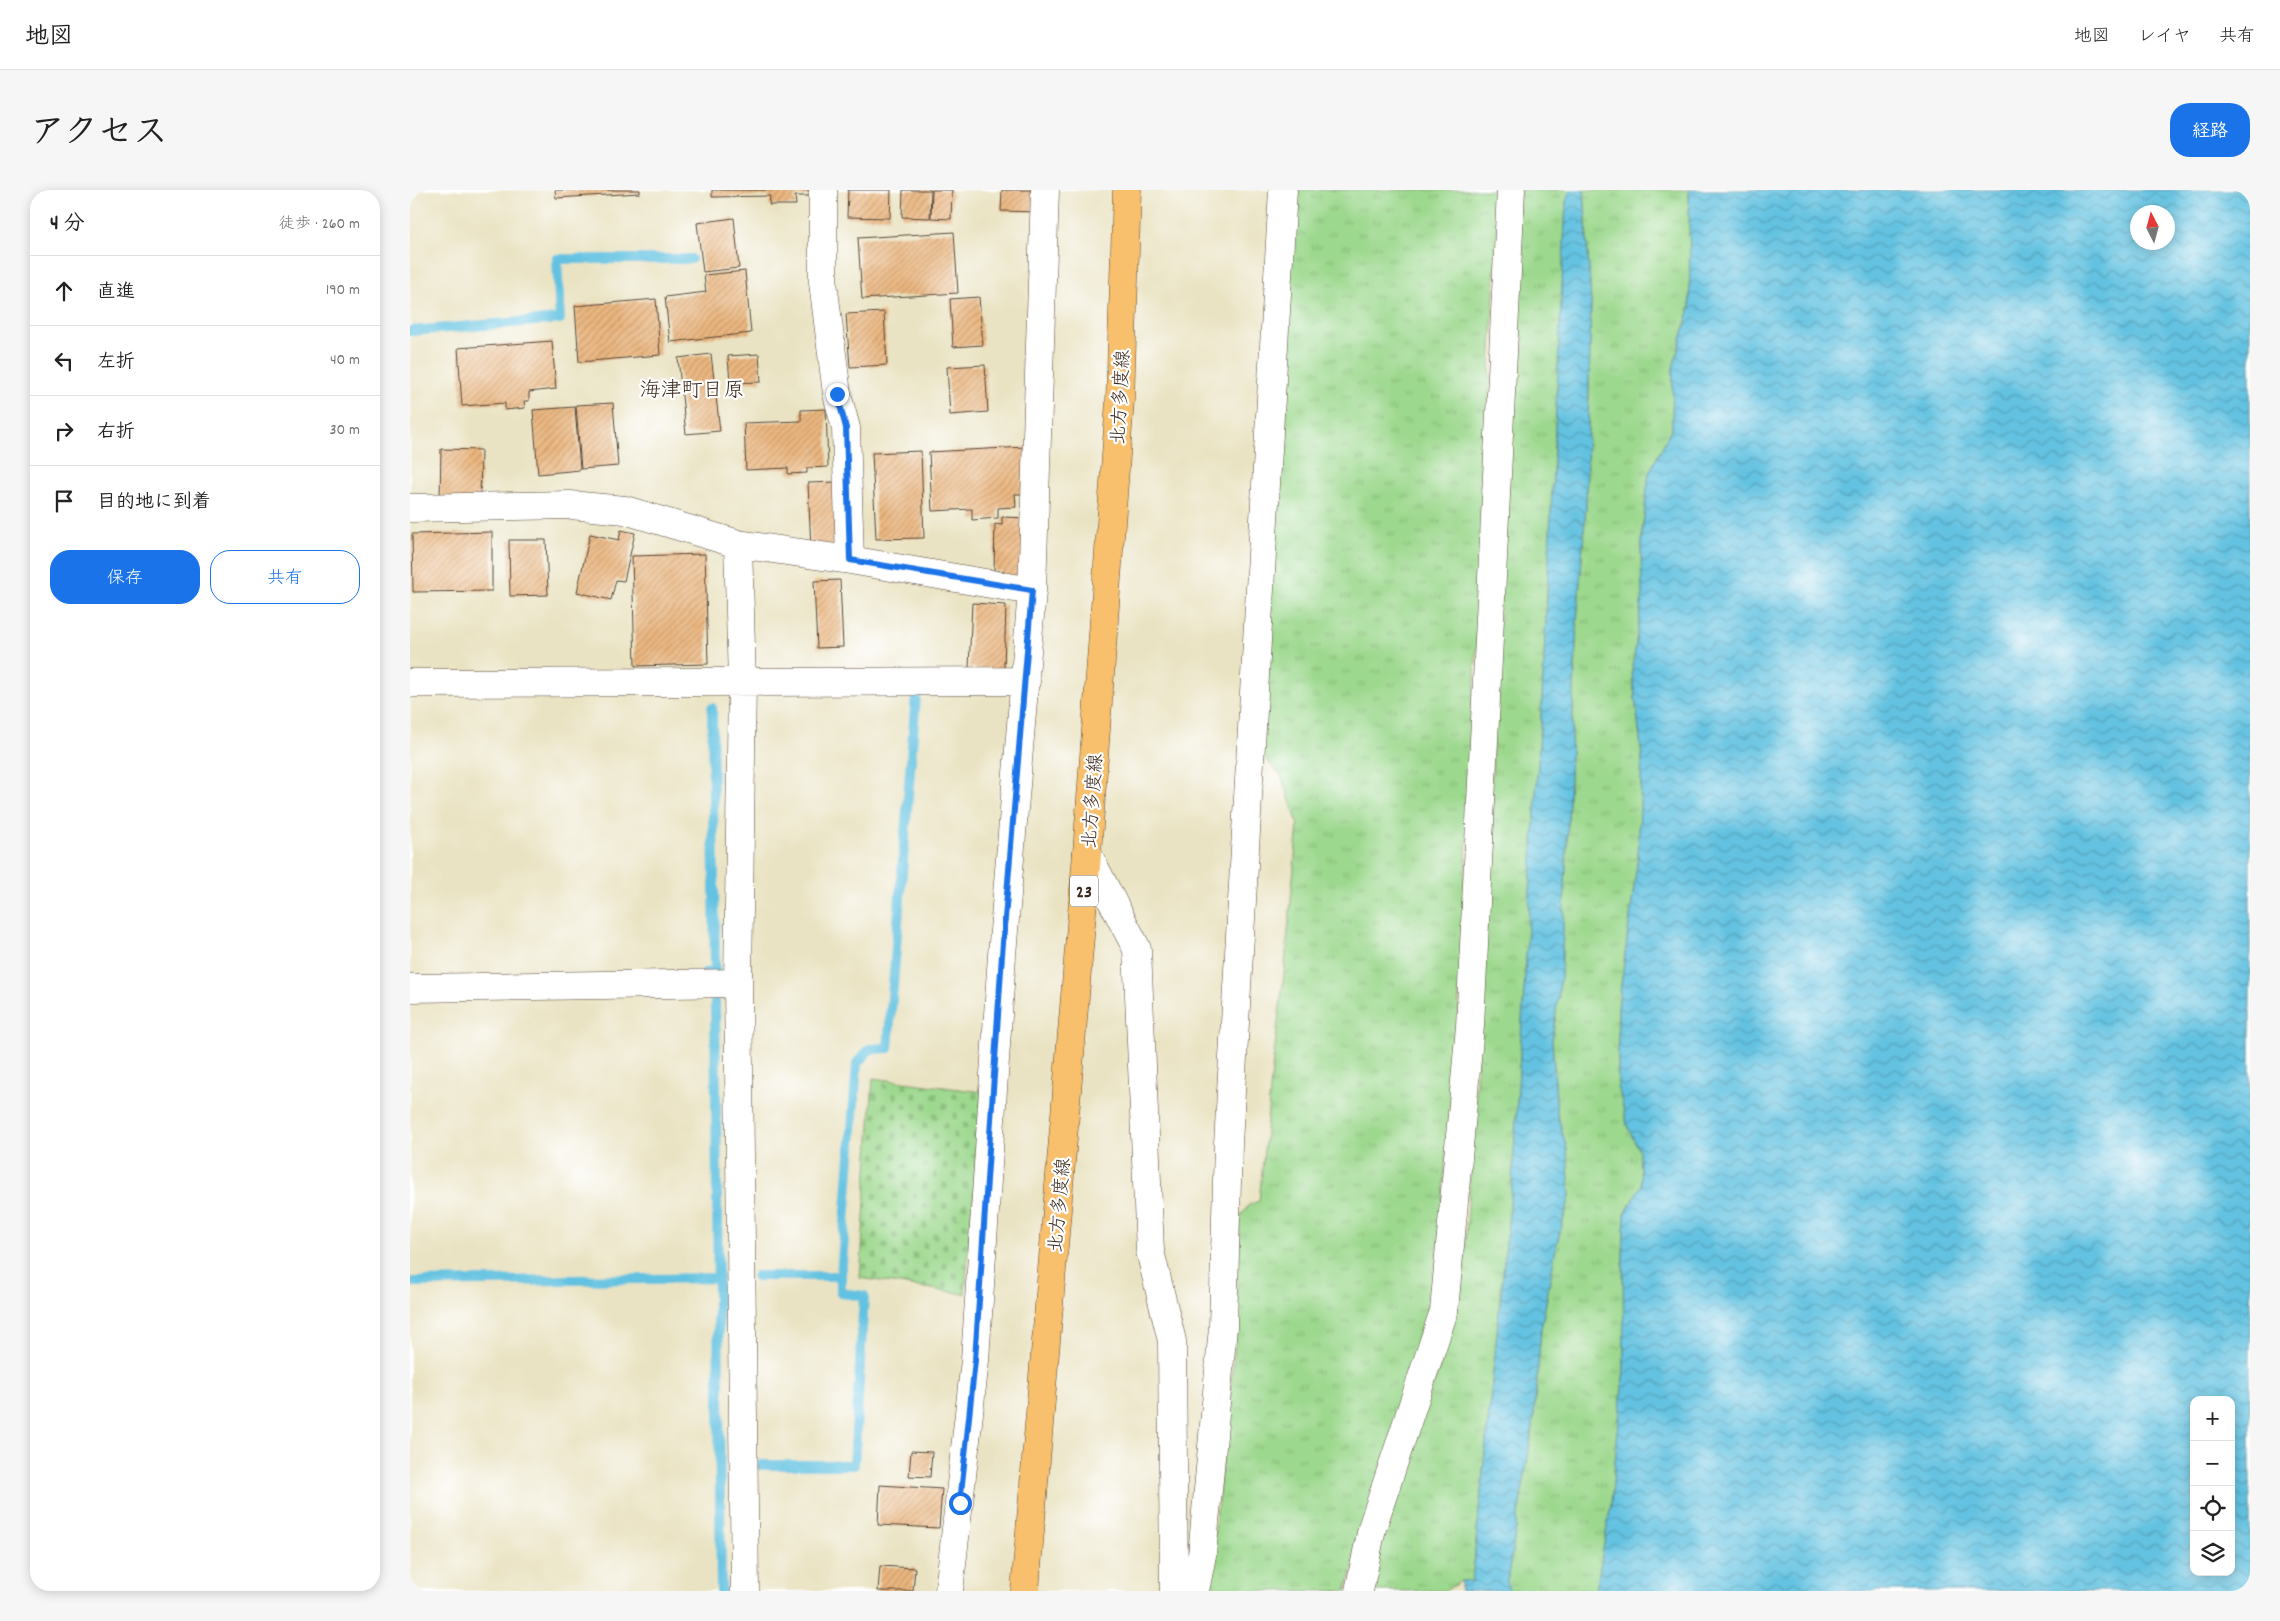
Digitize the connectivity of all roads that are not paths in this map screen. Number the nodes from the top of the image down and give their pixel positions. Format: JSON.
{"nodes":[{"id":1,"x":823,"y":190,"type":"edge"},
{"id":2,"x":1045,"y":190,"type":"edge"},
{"id":3,"x":1127,"y":190,"type":"edge"},
{"id":4,"x":1283,"y":190,"type":"edge"},
{"id":5,"x":1511,"y":190,"type":"edge"},
{"id":6,"x":410,"y":508,"type":"edge"},
{"id":7,"x":738,"y":544,"type":"junction"},
{"id":8,"x":850,"y":560,"type":"junction"},
{"id":9,"x":1032,"y":590,"type":"junction"},
{"id":10,"x":742,"y":681,"type":"junction"},
{"id":11,"x":1026,"y":681,"type":"junction"},
{"id":12,"x":410,"y":683,"type":"edge"},
{"id":13,"x":1087,"y":853,"type":"junction"},
{"id":14,"x":738,"y":983,"type":"junction"},
{"id":15,"x":410,"y":988,"type":"edge"},
{"id":16,"x":745,"y":1591,"type":"edge"},
{"id":17,"x":949,"y":1591,"type":"edge"},
{"id":18,"x":1026,"y":1591,"type":"edge"},
{"id":19,"x":1174,"y":1591,"type":"edge"},
{"id":20,"x":1196,"y":1591,"type":"edge"},
{"id":21,"x":1359,"y":1591,"type":"edge"}],
"edges":[{"from":1,"to":8,"type":"street"},
{"from":2,"to":9,"type":"street"},
{"from":3,"to":13,"type":"main road","name":"北方多度線","number":"23"},
{"from":4,"to":20,"type":"street"},
{"from":5,"to":21,"type":"street"},
{"from":6,"to":7,"type":"street"},
{"from":7,"to":8,"type":"street"},
{"from":7,"to":10,"type":"street"},
{"from":8,"to":9,"type":"street"},
{"from":9,"to":11,"type":"street"},
{"from":10,"to":11,"type":"street"},
{"from":10,"to":12,"type":"street"},
{"from":10,"to":14,"type":"street"},
{"from":11,"to":17,"type":"street"},
{"from":13,"to":18,"type":"main road","name":"北方多度線","number":"23"},
{"from":13,"to":19,"type":"street"},
{"from":14,"to":15,"type":"street"},
{"from":14,"to":16,"type":"street"}]}
